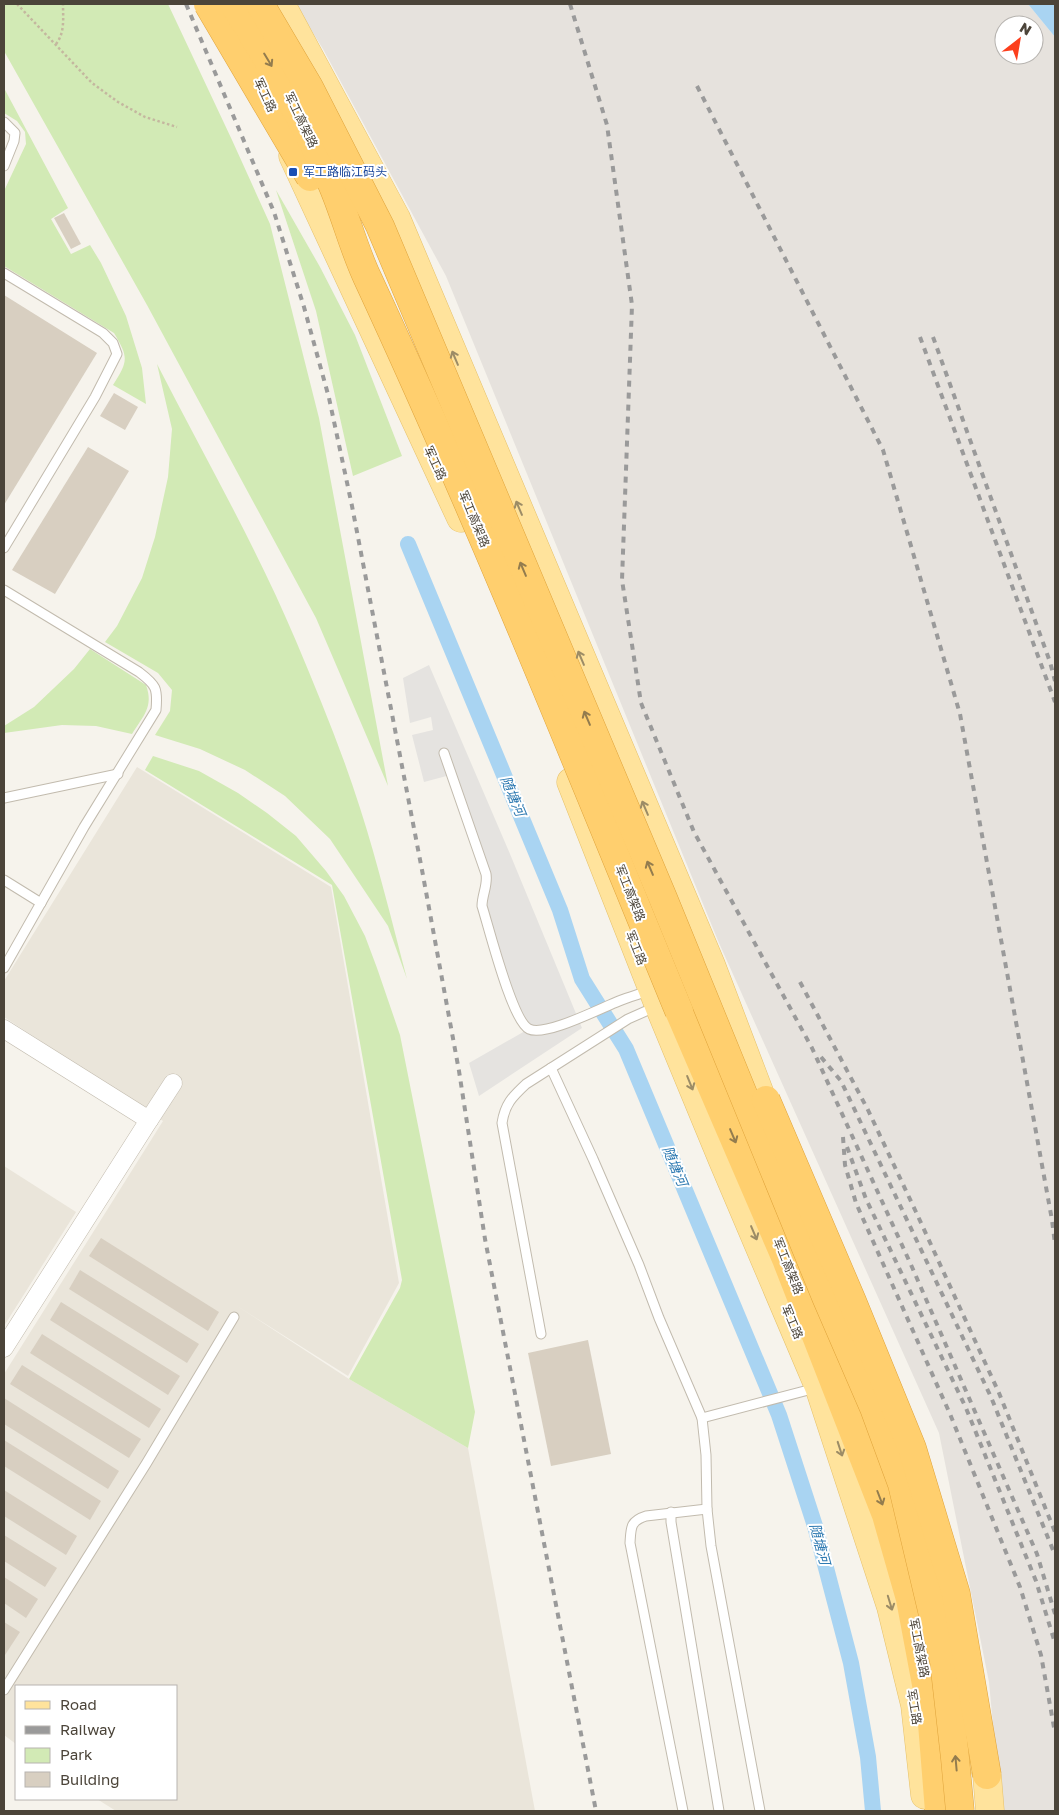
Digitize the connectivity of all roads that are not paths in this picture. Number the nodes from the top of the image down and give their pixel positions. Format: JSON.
{"nodes":[{"id":1,"x":208,"y":4,"type":"edge"},
{"id":2,"x":214,"y":4,"type":"edge"},
{"id":3,"x":234,"y":4,"type":"edge"},
{"id":4,"x":260,"y":4,"type":"edge"},
{"id":5,"x":281,"y":4,"type":"edge"},
{"id":6,"x":4,"y":122,"type":"edge"},
{"id":7,"x":4,"y":166,"type":"edge"},
{"id":8,"x":363,"y":268,"type":"junction"},
{"id":9,"x":4,"y":273,"type":"edge"},
{"id":10,"x":4,"y":548,"type":"edge"},
{"id":11,"x":4,"y":590,"type":"edge"},
{"id":12,"x":444,"y":753,"type":"dead end"},
{"id":13,"x":118,"y":774,"type":"junction"},
{"id":14,"x":4,"y":798,"type":"edge"},
{"id":15,"x":4,"y":880,"type":"edge"},
{"id":16,"x":663,"y":898,"type":"junction"},
{"id":17,"x":41,"y":903,"type":"junction"},
{"id":18,"x":4,"y":968,"type":"edge"},
{"id":19,"x":714,"y":973,"type":"junction"},
{"id":20,"x":656,"y":997,"type":"junction"},
{"id":21,"x":4,"y":1029,"type":"edge"},
{"id":22,"x":551,"y":1068,"type":"junction"},
{"id":23,"x":173,"y":1083,"type":"dead end"},
{"id":24,"x":149,"y":1120,"type":"junction"},
{"id":25,"x":234,"y":1317,"type":"dead end"},
{"id":26,"x":541,"y":1334,"type":"dead end"},
{"id":27,"x":4,"y":1348,"type":"edge"},
{"id":28,"x":819,"y":1387,"type":"junction"},
{"id":29,"x":702,"y":1418,"type":"junction"},
{"id":30,"x":707,"y":1508,"type":"junction"},
{"id":31,"x":671,"y":1512,"type":"junction"},
{"id":32,"x":4,"y":1690,"type":"edge"},
{"id":33,"x":987,"y":1775,"type":"junction"},
{"id":34,"x":684,"y":1811,"type":"edge"},
{"id":35,"x":719,"y":1811,"type":"edge"},
{"id":36,"x":760,"y":1811,"type":"edge"},
{"id":37,"x":927,"y":1811,"type":"edge"},
{"id":38,"x":939,"y":1811,"type":"edge"},
{"id":39,"x":960,"y":1811,"type":"edge"},
{"id":40,"x":990,"y":1811,"type":"edge"}],
"edges":[{"from":1,"to":8,"type":"highway","bridge":true},
{"from":2,"to":20,"type":"main road","name":"军工路"},
{"from":3,"to":8,"type":"highway","name":"军工高架路","one_way":true,"bridge":true},
{"from":16,"to":4,"type":"highway","name":"军工高架路","one_way":true,"bridge":true},
{"from":19,"to":5,"type":"main road","one_way":true},
{"from":6,"to":7,"type":"lane"},
{"from":8,"to":38,"type":"highway","name":"军工高架路","one_way":true,"bridge":true},
{"from":9,"to":10,"type":"lane"},
{"from":11,"to":13,"type":"lane"},
{"from":12,"to":20,"type":"lane"},
{"from":13,"to":14,"type":"lane"},
{"from":13,"to":17,"type":"lane"},
{"from":15,"to":17,"type":"lane"},
{"from":16,"to":33,"type":"highway","bridge":true},
{"from":39,"to":16,"type":"highway","name":"军工高架路","one_way":true,"bridge":true},
{"from":17,"to":18,"type":"lane"},
{"from":19,"to":20,"type":"lane"},
{"from":19,"to":20,"type":"lane"},
{"from":19,"to":33,"type":"main road"},
{"from":20,"to":22,"type":"lane"},
{"from":20,"to":28,"type":"main road","name":"军工路","one_way":true},
{"from":21,"to":24,"type":"street"},
{"from":22,"to":26,"type":"lane"},
{"from":22,"to":29,"type":"lane"},
{"from":23,"to":24,"type":"street"},
{"from":24,"to":27,"type":"street"},
{"from":25,"to":32,"type":"lane"},
{"from":28,"to":29,"type":"lane"},
{"from":28,"to":37,"type":"main road","name":"军工路","one_way":true},
{"from":29,"to":30,"type":"lane"},
{"from":30,"to":31,"type":"lane"},
{"from":30,"to":36,"type":"lane"},
{"from":31,"to":34,"type":"lane"},
{"from":31,"to":35,"type":"lane"},
{"from":33,"to":40,"type":"main road"}]}
